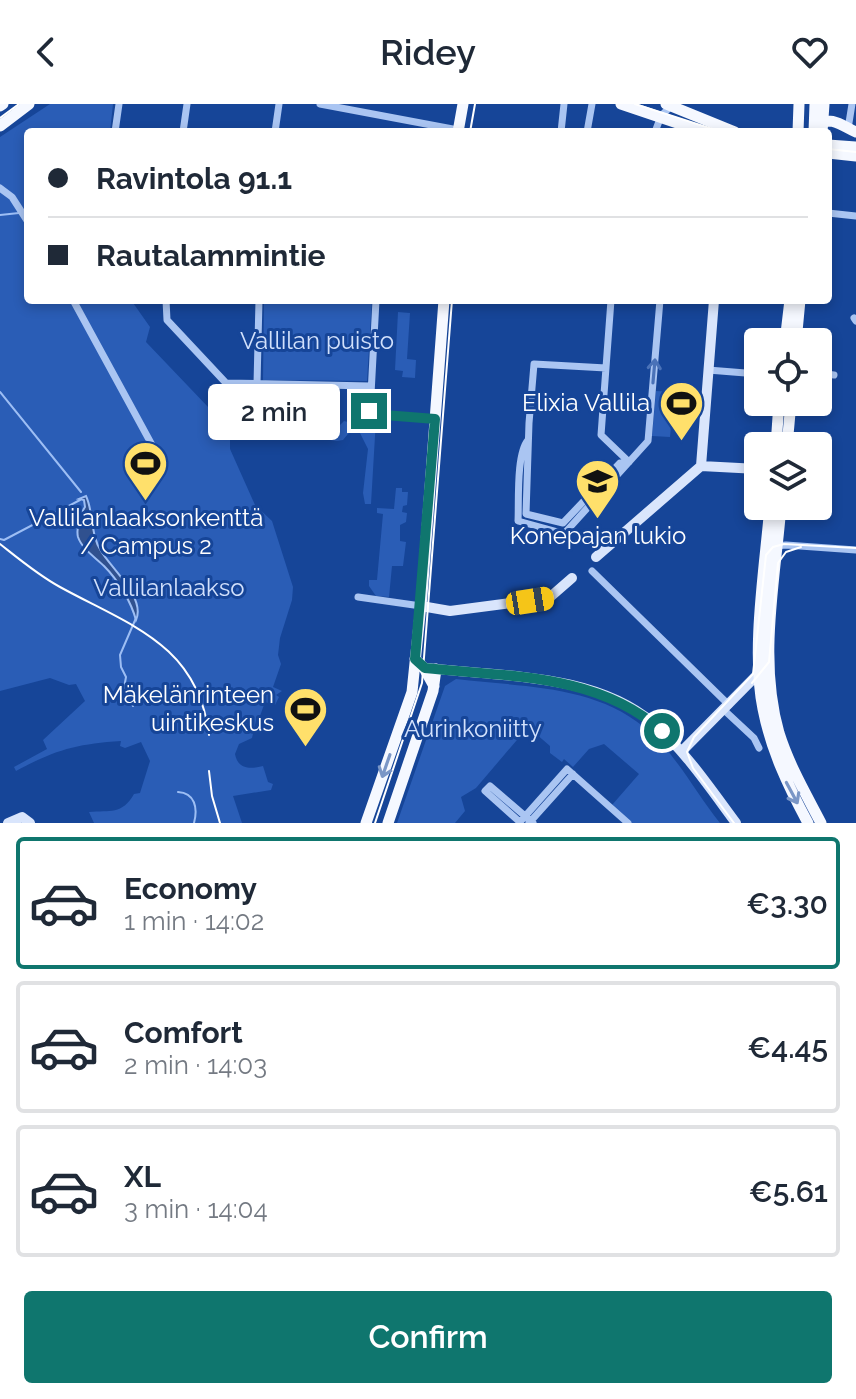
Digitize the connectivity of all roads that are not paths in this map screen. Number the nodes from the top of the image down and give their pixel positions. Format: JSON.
{"nodes":[{"id":1,"x":29,"y":104,"type":"edge"},
{"id":2,"x":119,"y":104,"type":"edge"},
{"id":3,"x":187,"y":104,"type":"edge"},
{"id":4,"x":279,"y":104,"type":"edge"},
{"id":5,"x":320,"y":104,"type":"edge"},
{"id":6,"x":463,"y":104,"type":"edge"},
{"id":7,"x":564,"y":104,"type":"edge"},
{"id":8,"x":592,"y":104,"type":"edge"},
{"id":9,"x":621,"y":104,"type":"edge"},
{"id":10,"x":799,"y":104,"type":"edge"},
{"id":11,"x":815,"y":104,"type":"edge"},
{"id":12,"x":824,"y":104,"type":"edge"},
{"id":13,"x":852,"y":104,"type":"edge"},
{"id":14,"x":670,"y":105,"type":"edge"},
{"id":15,"x":661,"y":116,"type":"junction"},
{"id":16,"x":0,"y":126,"type":"edge"},
{"id":17,"x":819,"y":127,"type":"edge"},
{"id":18,"x":116,"y":128,"type":"edge"},
{"id":19,"x":184,"y":128,"type":"edge"},
{"id":20,"x":276,"y":128,"type":"edge"},
{"id":21,"x":443,"y":128,"type":"edge"},
{"id":22,"x":459,"y":128,"type":"edge"},
{"id":23,"x":561,"y":128,"type":"edge"},
{"id":24,"x":588,"y":128,"type":"edge"},
{"id":25,"x":656,"y":128,"type":"edge"},
{"id":26,"x":693,"y":128,"type":"edge"},
{"id":27,"x":725,"y":128,"type":"edge"},
{"id":28,"x":798,"y":128,"type":"edge"},
{"id":29,"x":852,"y":130,"type":"edge"},
{"id":30,"x":856,"y":147,"type":"edge"},
{"id":31,"x":832,"y":149,"type":"edge"},
{"id":32,"x":832,"y":149,"type":"edge"},
{"id":33,"x":856,"y":156,"type":"edge"},
{"id":34,"x":0,"y":188,"type":"edge"},
{"id":35,"x":832,"y":213,"type":"edge"},
{"id":36,"x":24,"y":216,"type":"edge"},
{"id":37,"x":856,"y":216,"type":"edge"},
{"id":38,"x":75,"y":304,"type":"edge"},
{"id":39,"x":166,"y":304,"type":"edge"},
{"id":40,"x":259,"y":304,"type":"edge"},
{"id":41,"x":376,"y":304,"type":"edge"},
{"id":42,"x":444,"y":304,"type":"edge"},
{"id":43,"x":611,"y":304,"type":"edge"},
{"id":44,"x":660,"y":304,"type":"edge"},
{"id":45,"x":714,"y":304,"type":"edge"},
{"id":46,"x":790,"y":304,"type":"edge"},
{"id":47,"x":800,"y":304,"type":"edge"},
{"id":48,"x":787,"y":328,"type":"edge"},
{"id":49,"x":797,"y":328,"type":"edge"},
{"id":50,"x":606,"y":368,"type":"junction"},
{"id":51,"x":708,"y":370,"type":"junction"},
{"id":52,"x":744,"y":373,"type":"edge"},
{"id":53,"x":257,"y":384,"type":"junction"},
{"id":54,"x":370,"y":386,"type":"junction"},
{"id":55,"x":435,"y":419,"type":"junction"},
{"id":56,"x":528,"y":440,"type":"junction"},
{"id":57,"x":158,"y":456,"type":"dead end"},
{"id":58,"x":629,"y":462,"type":"junction"},
{"id":59,"x":701,"y":466,"type":"junction"},
{"id":60,"x":744,"y":468,"type":"edge"},
{"id":61,"x":771,"y":520,"type":"edge"},
{"id":62,"x":779,"y":520,"type":"edge"},
{"id":63,"x":792,"y":546,"type":"junction"},
{"id":64,"x":856,"y":550,"type":"edge"},
{"id":65,"x":773,"y":553,"type":"junction"},
{"id":66,"x":596,"y":557,"type":"dead end"},
{"id":67,"x":592,"y":571,"type":"dead end"},
{"id":68,"x":572,"y":578,"type":"dead end"},
{"id":69,"x":358,"y":597,"type":"dead end"},
{"id":70,"x":421,"y":606,"type":"junction"},
{"id":71,"x":422,"y":666,"type":"junction"},
{"id":72,"x":762,"y":678,"type":"junction"},
{"id":73,"x":726,"y":707,"type":"junction"},
{"id":74,"x":759,"y":748,"type":"dead end"},
{"id":75,"x":682,"y":751,"type":"junction"},
{"id":76,"x":573,"y":774,"type":"junction"},
{"id":77,"x":539,"y":806,"type":"junction"},
{"id":78,"x":527,"y":820,"type":"edge"},
{"id":79,"x":8,"y":823,"type":"edge"},
{"id":80,"x":30,"y":823,"type":"edge"},
{"id":81,"x":366,"y":823,"type":"edge"},
{"id":82,"x":388,"y":823,"type":"edge"},
{"id":83,"x":628,"y":823,"type":"edge"},
{"id":84,"x":736,"y":823,"type":"edge"},
{"id":85,"x":808,"y":823,"type":"edge"},
{"id":86,"x":821,"y":823,"type":"edge"}],
"edges":[{"from":1,"to":16,"type":"main road"},
{"from":2,"to":18,"type":"street"},
{"from":3,"to":19,"type":"street"},
{"from":4,"to":20,"type":"street"},
{"from":5,"to":21,"type":"street"},
{"from":6,"to":22,"type":"main road"},
{"from":7,"to":23,"type":"street"},
{"from":8,"to":24,"type":"street"},
{"from":9,"to":15,"type":"main road"},
{"from":10,"to":28,"type":"main road"},
{"from":11,"to":17,"type":"main road"},
{"from":12,"to":17,"type":"main road"},
{"from":13,"to":29,"type":"street"},
{"from":14,"to":15,"type":"street"},
{"from":14,"to":27,"type":"main road"},
{"from":15,"to":25,"type":"street"},
{"from":15,"to":26,"type":"main road"},
{"from":17,"to":29,"type":"main road"},
{"from":30,"to":31,"type":"main road"},
{"from":32,"to":33,"type":"main road"},
{"from":34,"to":36,"type":"street"},
{"from":35,"to":37,"type":"street"},
{"from":38,"to":57,"type":"street"},
{"from":39,"to":53,"type":"street"},
{"from":40,"to":53,"type":"street"},
{"from":41,"to":54,"type":"street"},
{"from":42,"to":55,"type":"main road"},
{"from":43,"to":50,"type":"street"},
{"from":58,"to":44,"type":"street","one_way":true},
{"from":45,"to":51,"type":"street"},
{"from":46,"to":48,"type":"main road"},
{"from":47,"to":49,"type":"main road"},
{"from":50,"to":56,"type":"street"},
{"from":50,"to":58,"type":"street"},
{"from":51,"to":52,"type":"street"},
{"from":51,"to":59,"type":"street"},
{"from":53,"to":54,"type":"street"},
{"from":54,"to":55,"type":"street"},
{"from":55,"to":70,"type":"main road"},
{"from":56,"to":58,"type":"street"},
{"from":56,"to":58,"type":"street"},
{"from":59,"to":60,"type":"street"},
{"from":59,"to":66,"type":"street"},
{"from":61,"to":65,"type":"main road"},
{"from":62,"to":65,"type":"main road"},
{"from":63,"to":64,"type":"street"},
{"from":63,"to":65,"type":"street"},
{"from":63,"to":65,"type":"street"},
{"from":65,"to":72,"type":"main road"},
{"from":67,"to":73,"type":"street"},
{"from":68,"to":70,"type":"street"},
{"from":69,"to":70,"type":"street"},
{"from":70,"to":71,"type":"main road"},
{"from":71,"to":75,"type":"street"},
{"from":71,"to":81,"type":"main road","one_way":true},
{"from":71,"to":82,"type":"main road"},
{"from":72,"to":73,"type":"street"},
{"from":72,"to":85,"type":"main road","one_way":true},
{"from":72,"to":86,"type":"main road"},
{"from":73,"to":74,"type":"street"},
{"from":73,"to":75,"type":"street"},
{"from":75,"to":84,"type":"street"},
{"from":76,"to":77,"type":"street"},
{"from":76,"to":77,"type":"street"},
{"from":76,"to":83,"type":"street"},
{"from":77,"to":78,"type":"street"},
{"from":78,"to":78,"type":"street"},
{"from":79,"to":80,"type":"street"}]}
